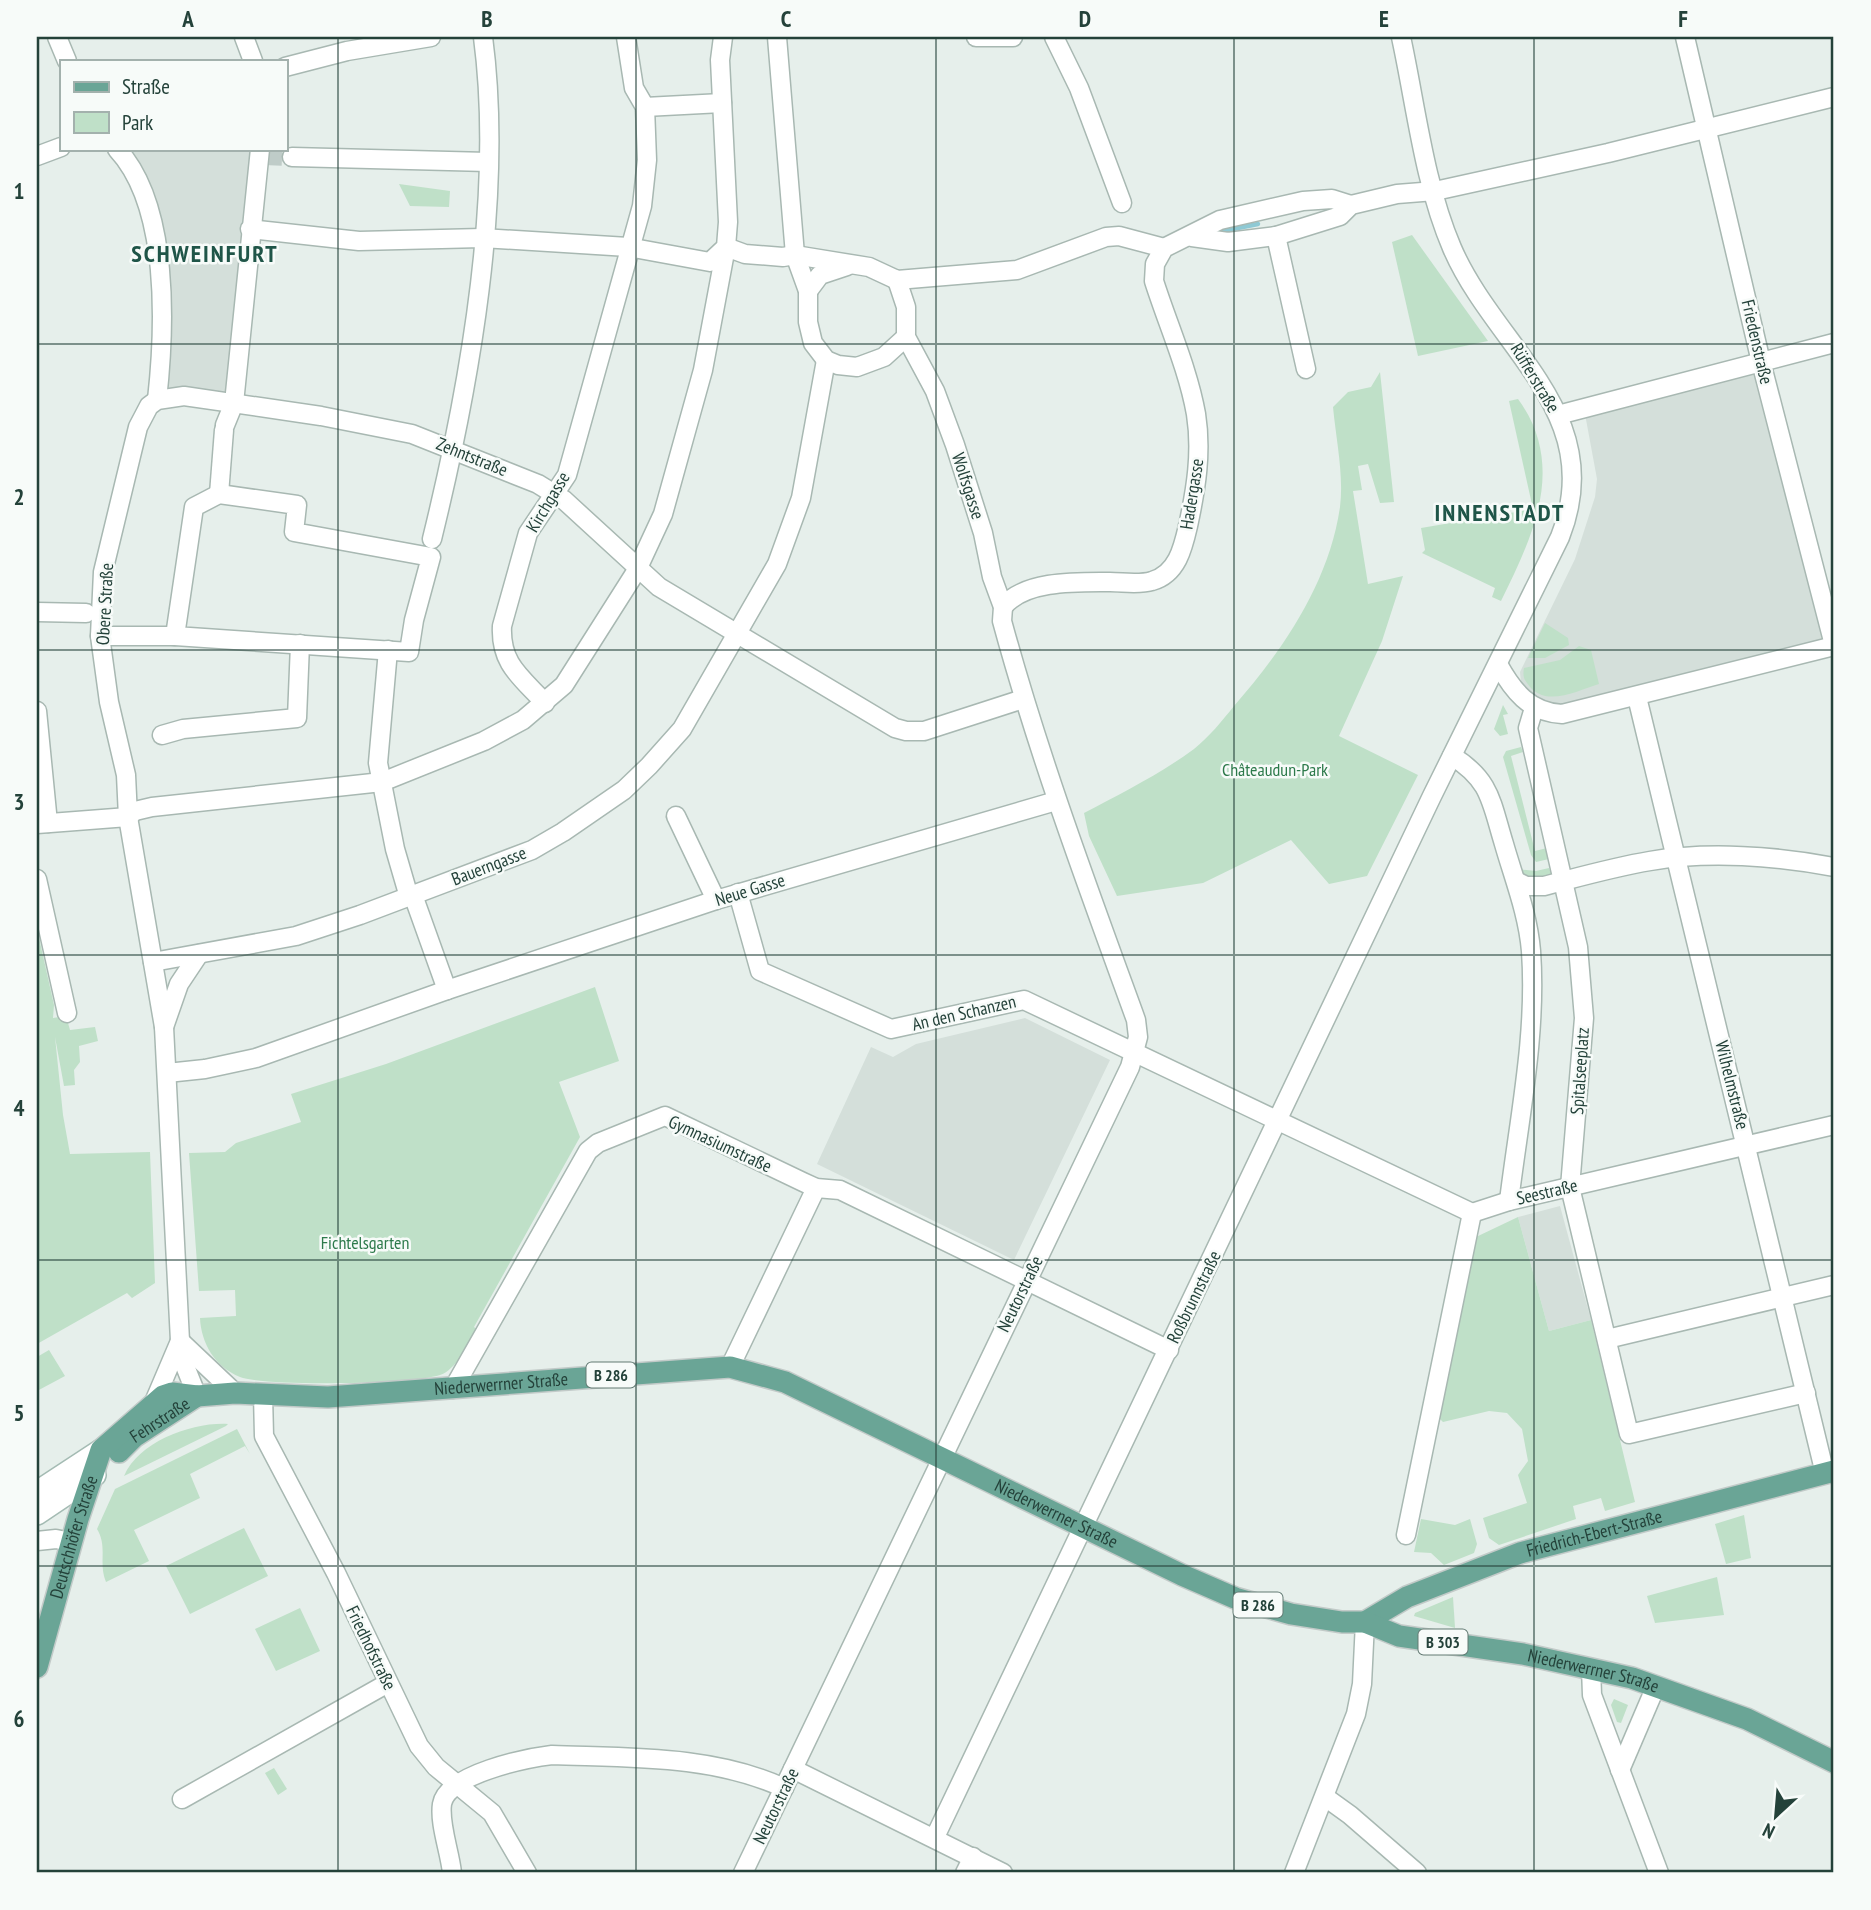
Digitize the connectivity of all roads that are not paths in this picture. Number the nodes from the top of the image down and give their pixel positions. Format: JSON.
{"nodes":[{"id":1,"x":57,"y":37,"type":"edge"},
{"id":2,"x":244,"y":37,"type":"edge"},
{"id":3,"x":483,"y":37,"type":"edge"},
{"id":4,"x":626,"y":37,"type":"edge"},
{"id":5,"x":723,"y":37,"type":"edge"},
{"id":6,"x":778,"y":37,"type":"edge"},
{"id":7,"x":976,"y":37,"type":"edge"},
{"id":8,"x":1013,"y":37,"type":"edge"},
{"id":9,"x":1054,"y":37,"type":"edge"},
{"id":10,"x":1401,"y":37,"type":"edge"},
{"id":11,"x":1685,"y":37,"type":"edge"},
{"id":12,"x":422,"y":38,"type":"edge"},
{"id":13,"x":67,"y":60,"type":"edge"},
{"id":14,"x":253,"y":60,"type":"edge"},
{"id":15,"x":287,"y":66,"type":"edge"},
{"id":16,"x":1834,"y":97,"type":"edge"},
{"id":17,"x":722,"y":103,"type":"junction"},
{"id":18,"x":645,"y":107,"type":"junction"},
{"id":19,"x":1708,"y":128,"type":"junction"},
{"id":20,"x":60,"y":146,"type":"edge"},
{"id":21,"x":118,"y":150,"type":"edge"},
{"id":22,"x":259,"y":154,"type":"edge"},
{"id":23,"x":37,"y":156,"type":"edge"},
{"id":24,"x":292,"y":157,"type":"tunnel mouth"},
{"id":25,"x":488,"y":162,"type":"junction"},
{"id":26,"x":1434,"y":191,"type":"junction"},
{"id":27,"x":1122,"y":203,"type":"dead end"},
{"id":28,"x":1350,"y":205,"type":"junction"},
{"id":29,"x":251,"y":229,"type":"junction"},
{"id":30,"x":1276,"y":236,"type":"junction"},
{"id":31,"x":1192,"y":237,"type":"junction"},
{"id":32,"x":482,"y":239,"type":"junction"},
{"id":33,"x":628,"y":247,"type":"junction"},
{"id":34,"x":726,"y":247,"type":"junction"},
{"id":35,"x":1164,"y":248,"type":"junction"},
{"id":36,"x":795,"y":255,"type":"junction"},
{"id":37,"x":848,"y":265,"type":"junction"},
{"id":38,"x":898,"y":279,"type":"junction"},
{"id":39,"x":808,"y":291,"type":"junction"},
{"id":40,"x":906,"y":337,"type":"junction"},
{"id":41,"x":1834,"y":343,"type":"edge"},
{"id":42,"x":825,"y":360,"type":"junction"},
{"id":43,"x":1761,"y":362,"type":"junction"},
{"id":44,"x":1306,"y":369,"type":"dead end"},
{"id":45,"x":157,"y":400,"type":"junction"},
{"id":46,"x":234,"y":403,"type":"junction"},
{"id":47,"x":1558,"y":415,"type":"junction"},
{"id":48,"x":452,"y":449,"type":"junction"},
{"id":49,"x":554,"y":493,"type":"junction"},
{"id":50,"x":219,"y":494,"type":"junction"},
{"id":51,"x":432,"y":539,"type":"dead end"},
{"id":52,"x":637,"y":570,"type":"junction"},
{"id":53,"x":1003,"y":607,"type":"junction"},
{"id":54,"x":37,"y":612,"type":"edge"},
{"id":55,"x":86,"y":613,"type":"dead end"},
{"id":56,"x":738,"y":635,"type":"junction"},
{"id":57,"x":100,"y":636,"type":"junction"},
{"id":58,"x":175,"y":636,"type":"junction"},
{"id":59,"x":300,"y":644,"type":"junction"},
{"id":60,"x":1834,"y":646,"type":"edge"},
{"id":61,"x":388,"y":650,"type":"junction"},
{"id":62,"x":1498,"y":664,"type":"junction"},
{"id":63,"x":1637,"y":697,"type":"junction"},
{"id":64,"x":1023,"y":699,"type":"junction"},
{"id":65,"x":545,"y":703,"type":"junction"},
{"id":66,"x":1534,"y":708,"type":"junction"},
{"id":67,"x":37,"y":711,"type":"edge"},
{"id":68,"x":162,"y":735,"type":"dead end"},
{"id":69,"x":1452,"y":756,"type":"junction"},
{"id":70,"x":382,"y":782,"type":"junction"},
{"id":71,"x":1056,"y":801,"type":"junction"},
{"id":72,"x":676,"y":816,"type":"dead end"},
{"id":73,"x":128,"y":817,"type":"junction"},
{"id":74,"x":42,"y":823,"type":"edge"},
{"id":75,"x":1676,"y":858,"type":"junction"},
{"id":76,"x":1834,"y":867,"type":"edge"},
{"id":77,"x":37,"y":878,"type":"edge"},
{"id":78,"x":1565,"y":881,"type":"junction"},
{"id":79,"x":1518,"y":882,"type":"junction"},
{"id":80,"x":738,"y":893,"type":"junction"},
{"id":81,"x":411,"y":896,"type":"junction"},
{"id":82,"x":716,"y":900,"type":"junction"},
{"id":83,"x":199,"y":954,"type":"junction"},
{"id":84,"x":153,"y":962,"type":"junction"},
{"id":85,"x":447,"y":990,"type":"junction"},
{"id":86,"x":67,"y":1013,"type":"dead end"},
{"id":87,"x":164,"y":1027,"type":"junction"},
{"id":88,"x":1136,"y":1052,"type":"junction"},
{"id":89,"x":167,"y":1073,"type":"junction"},
{"id":90,"x":1276,"y":1120,"type":"junction"},
{"id":91,"x":1834,"y":1125,"type":"edge"},
{"id":92,"x":1747,"y":1143,"type":"junction"},
{"id":93,"x":1570,"y":1187,"type":"junction"},
{"id":94,"x":816,"y":1188,"type":"junction"},
{"id":95,"x":1509,"y":1201,"type":"junction"},
{"id":96,"x":1472,"y":1213,"type":"junction"},
{"id":97,"x":1026,"y":1281,"type":"junction"},
{"id":98,"x":1834,"y":1285,"type":"edge"},
{"id":99,"x":1783,"y":1297,"type":"junction"},
{"id":100,"x":1607,"y":1339,"type":"junction"},
{"id":101,"x":180,"y":1341,"type":"junction"},
{"id":102,"x":1169,"y":1350,"type":"junction"},
{"id":103,"x":730,"y":1367,"type":"junction"},
{"id":104,"x":453,"y":1389,"type":"junction"},
{"id":105,"x":1805,"y":1392,"type":"junction"},
{"id":106,"x":235,"y":1393,"type":"junction"},
{"id":107,"x":263,"y":1395,"type":"junction"},
{"id":108,"x":197,"y":1396,"type":"junction"},
{"id":109,"x":154,"y":1402,"type":"junction"},
{"id":110,"x":101,"y":1450,"type":"junction"},
{"id":111,"x":941,"y":1457,"type":"junction"},
{"id":112,"x":1829,"y":1473,"type":"edge"},
{"id":113,"x":95,"y":1475,"type":"junction"},
{"id":114,"x":37,"y":1492,"type":"edge"},
{"id":115,"x":37,"y":1514,"type":"edge"},
{"id":116,"x":1083,"y":1527,"type":"junction"},
{"id":117,"x":1406,"y":1535,"type":"dead end"},
{"id":118,"x":37,"y":1541,"type":"edge"},
{"id":119,"x":71,"y":1542,"type":"junction"},
{"id":120,"x":1366,"y":1622,"type":"junction"},
{"id":121,"x":37,"y":1667,"type":"edge"},
{"id":122,"x":1591,"y":1668,"type":"junction"},
{"id":123,"x":388,"y":1684,"type":"junction"},
{"id":124,"x":1656,"y":1686,"type":"junction"},
{"id":125,"x":1834,"y":1762,"type":"edge"},
{"id":126,"x":793,"y":1769,"type":"junction"},
{"id":127,"x":1619,"y":1770,"type":"junction"},
{"id":128,"x":458,"y":1784,"type":"junction"},
{"id":129,"x":784,"y":1788,"type":"junction"},
{"id":130,"x":1325,"y":1797,"type":"junction"},
{"id":131,"x":182,"y":1799,"type":"dead end"},
{"id":132,"x":935,"y":1837,"type":"junction"},
{"id":133,"x":969,"y":1865,"type":"edge"},
{"id":134,"x":452,"y":1873,"type":"edge"},
{"id":135,"x":527,"y":1873,"type":"edge"},
{"id":136,"x":743,"y":1873,"type":"edge"},
{"id":137,"x":1003,"y":1873,"type":"edge"},
{"id":138,"x":1294,"y":1873,"type":"edge"},
{"id":139,"x":1416,"y":1873,"type":"edge"},
{"id":140,"x":1659,"y":1873,"type":"edge"}],
"edges":[{"from":1,"to":13,"type":"street"},
{"from":2,"to":14,"type":"street"},
{"from":3,"to":25,"type":"street"},
{"from":4,"to":18,"type":"street"},
{"from":5,"to":17,"type":"street"},
{"from":6,"to":36,"type":"street"},
{"from":7,"to":8,"type":"street"},
{"from":9,"to":27,"type":"street"},
{"from":10,"to":26,"type":"street","name":"Rüfferstraße"},
{"from":11,"to":19,"type":"street","name":"Friedenstraße"},
{"from":12,"to":15,"type":"street"},
{"from":16,"to":19,"type":"street"},
{"from":17,"to":18,"type":"street"},
{"from":17,"to":34,"type":"street"},
{"from":18,"to":33,"type":"street","name":"Kirchgasse"},
{"from":19,"to":26,"type":"street"},
{"from":19,"to":43,"type":"street","name":"Friedenstraße"},
{"from":20,"to":23,"type":"street"},
{"from":21,"to":45,"type":"street"},
{"from":22,"to":29,"type":"street"},
{"from":24,"to":25,"type":"street"},
{"from":25,"to":32,"type":"street"},
{"from":26,"to":28,"type":"street"},
{"from":26,"to":47,"type":"street","name":"Rüfferstraße"},
{"from":28,"to":30,"type":"street"},
{"from":28,"to":31,"type":"street"},
{"from":29,"to":32,"type":"street"},
{"from":29,"to":46,"type":"street"},
{"from":30,"to":31,"type":"street"},
{"from":30,"to":44,"type":"street"},
{"from":31,"to":35,"type":"street"},
{"from":32,"to":33,"type":"street"},
{"from":32,"to":48,"type":"street"},
{"from":33,"to":34,"type":"street"},
{"from":33,"to":49,"type":"street","name":"Kirchgasse"},
{"from":34,"to":36,"type":"street"},
{"from":34,"to":52,"type":"street"},
{"from":35,"to":38,"type":"street"},
{"from":35,"to":53,"type":"street","name":"Hadergasse"},
{"from":36,"to":37,"type":"street"},
{"from":36,"to":39,"type":"street"},
{"from":37,"to":38,"type":"street"},
{"from":37,"to":39,"type":"street"},
{"from":38,"to":40,"type":"street","name":"Wolfsgasse"},
{"from":39,"to":42,"type":"street"},
{"from":40,"to":42,"type":"street"},
{"from":40,"to":53,"type":"street","name":"Wolfsgasse"},
{"from":41,"to":43,"type":"street"},
{"from":42,"to":56,"type":"street","name":"Bauerngasse"},
{"from":43,"to":47,"type":"street"},
{"from":43,"to":60,"type":"street","name":"Friedenstraße"},
{"from":45,"to":46,"type":"street","name":"Zehntstraße"},
{"from":45,"to":57,"type":"street","name":"Obere Straße"},
{"from":46,"to":48,"type":"street","name":"Zehntstraße"},
{"from":46,"to":50,"type":"street"},
{"from":47,"to":62,"type":"street","name":"Rüfferstraße"},
{"from":48,"to":49,"type":"street","name":"Zehntstraße"},
{"from":48,"to":51,"type":"street"},
{"from":49,"to":52,"type":"street","name":"Zehntstraße"},
{"from":49,"to":65,"type":"street","name":"Kirchgasse"},
{"from":50,"to":58,"type":"street"},
{"from":50,"to":61,"type":"street"},
{"from":52,"to":56,"type":"street","name":"Zehntstraße"},
{"from":52,"to":65,"type":"street"},
{"from":53,"to":64,"type":"street","name":"Wolfsgasse"},
{"from":54,"to":55,"type":"street"},
{"from":56,"to":64,"type":"street","name":"Zehntstraße"},
{"from":56,"to":81,"type":"street","name":"Bauerngasse"},
{"from":57,"to":58,"type":"street"},
{"from":57,"to":73,"type":"street","name":"Obere Straße"},
{"from":58,"to":59,"type":"street"},
{"from":59,"to":61,"type":"street"},
{"from":59,"to":68,"type":"street"},
{"from":60,"to":63,"type":"street"},
{"from":61,"to":70,"type":"street"},
{"from":62,"to":66,"type":"street"},
{"from":62,"to":69,"type":"street","name":"Rüfferstraße"},
{"from":63,"to":66,"type":"street"},
{"from":63,"to":75,"type":"street","name":"Wilhelmstraße"},
{"from":64,"to":71,"type":"street","name":"Neutorstraße"},
{"from":65,"to":70,"type":"street"},
{"from":66,"to":78,"type":"street","name":"Spitalseeplatz"},
{"from":67,"to":74,"type":"street"},
{"from":69,"to":79,"type":"street"},
{"from":69,"to":90,"type":"street","name":"Roßbrunnstraße"},
{"from":70,"to":73,"type":"street"},
{"from":70,"to":81,"type":"street"},
{"from":71,"to":80,"type":"street","name":"Neue Gasse"},
{"from":71,"to":88,"type":"street","name":"Neutorstraße"},
{"from":72,"to":82,"type":"street"},
{"from":73,"to":74,"type":"street"},
{"from":73,"to":84,"type":"street","name":"Obere Straße"},
{"from":75,"to":76,"type":"street"},
{"from":75,"to":78,"type":"street"},
{"from":75,"to":92,"type":"street","name":"Wilhelmstraße"},
{"from":77,"to":86,"type":"street"},
{"from":78,"to":79,"type":"street"},
{"from":78,"to":93,"type":"street","name":"Spitalseeplatz"},
{"from":79,"to":95,"type":"street"},
{"from":80,"to":82,"type":"street","name":"Neue Gasse"},
{"from":80,"to":88,"type":"street","name":"An den Schanzen"},
{"from":81,"to":83,"type":"street","name":"Bauerngasse"},
{"from":81,"to":85,"type":"street"},
{"from":82,"to":85,"type":"street","name":"Neue Gasse"},
{"from":83,"to":84,"type":"street","name":"Bauerngasse"},
{"from":83,"to":87,"type":"street"},
{"from":84,"to":87,"type":"street","name":"Obere Straße"},
{"from":85,"to":89,"type":"street","name":"Neue Gasse"},
{"from":87,"to":89,"type":"street","name":"Obere Straße"},
{"from":88,"to":90,"type":"street","name":"An den Schanzen"},
{"from":88,"to":97,"type":"street","name":"Neutorstraße"},
{"from":89,"to":101,"type":"street","name":"Obere Straße"},
{"from":90,"to":96,"type":"street"},
{"from":90,"to":102,"type":"street","name":"Roßbrunnstraße"},
{"from":91,"to":92,"type":"street","name":"Seestraße"},
{"from":92,"to":93,"type":"street","name":"Seestraße"},
{"from":92,"to":99,"type":"street","name":"Wilhelmstraße"},
{"from":93,"to":95,"type":"street","name":"Seestraße"},
{"from":93,"to":100,"type":"street","name":"Spitalseeplatz"},
{"from":94,"to":97,"type":"street","name":"Gymnasiumstraße"},
{"from":94,"to":103,"type":"street"},
{"from":94,"to":104,"type":"street","name":"Gymnasiumstraße"},
{"from":95,"to":96,"type":"street","name":"Seestraße"},
{"from":96,"to":117,"type":"street"},
{"from":97,"to":102,"type":"street","name":"Gymnasiumstraße"},
{"from":97,"to":111,"type":"street","name":"Neutorstraße"},
{"from":98,"to":99,"type":"street"},
{"from":99,"to":100,"type":"street"},
{"from":99,"to":105,"type":"street","name":"Wilhelmstraße"},
{"from":100,"to":105,"type":"street","name":"Spitalseeplatz"},
{"from":101,"to":106,"type":"street"},
{"from":101,"to":108,"type":"street"},
{"from":101,"to":109,"type":"street"},
{"from":102,"to":116,"type":"street","name":"Roßbrunnstraße"},
{"from":103,"to":104,"type":"main road","name":"Niederwerrner Straße","number":"B 286"},
{"from":103,"to":111,"type":"main road","name":"Niederwerrner Straße","number":"B 286"},
{"from":104,"to":107,"type":"main road","name":"Niederwerrner Straße","number":"B 286"},
{"from":105,"to":112,"type":"street","name":"Wilhelmstraße"},
{"from":106,"to":107,"type":"main road","number":"B 286"},
{"from":106,"to":108,"type":"main road","number":"B 286"},
{"from":107,"to":123,"type":"street","name":"Friedhofstraße"},
{"from":108,"to":109,"type":"main road","name":"Fehrstraße","number":"B 286"},
{"from":108,"to":113,"type":"main road","name":"Fehrstraße","number":"B 286"},
{"from":109,"to":110,"type":"main road","name":"Fehrstraße","number":"B 286"},
{"from":110,"to":113,"type":"main road","name":"Deutschhöfer Straße","number":"B 286"},
{"from":110,"to":114,"type":"main road","name":"Fehrstraße"},
{"from":111,"to":116,"type":"main road","name":"Niederwerrner Straße","number":"B 286"},
{"from":111,"to":126,"type":"street","name":"Neutorstraße"},
{"from":112,"to":120,"type":"main road","name":"Friedrich-Ebert-Straße"},
{"from":113,"to":115,"type":"main road","name":"Fehrstraße"},
{"from":113,"to":119,"type":"main road","name":"Deutschhöfer Straße","number":"B 286"},
{"from":116,"to":120,"type":"main road","name":"Niederwerrner Straße","number":"B 286"},
{"from":116,"to":132,"type":"street","name":"Roßbrunnstraße"},
{"from":118,"to":119,"type":"street"},
{"from":119,"to":121,"type":"main road","name":"Deutschhöfer Straße","number":"B 286"},
{"from":120,"to":122,"type":"main road","name":"Niederwerrner Straße","number":"B 303"},
{"from":120,"to":130,"type":"street"},
{"from":122,"to":124,"type":"main road","name":"Niederwerrner Straße","number":"B 303"},
{"from":122,"to":127,"type":"street"},
{"from":123,"to":128,"type":"street","name":"Friedhofstraße"},
{"from":123,"to":131,"type":"street"},
{"from":124,"to":125,"type":"main road","name":"Niederwerrner Straße","number":"B 303"},
{"from":124,"to":127,"type":"street"},
{"from":126,"to":129,"type":"street","name":"Neutorstraße"},
{"from":126,"to":132,"type":"street"},
{"from":127,"to":140,"type":"street"},
{"from":128,"to":129,"type":"street"},
{"from":128,"to":134,"type":"street"},
{"from":128,"to":135,"type":"street","name":"Friedhofstraße"},
{"from":129,"to":136,"type":"street","name":"Neutorstraße"},
{"from":130,"to":138,"type":"street"},
{"from":130,"to":139,"type":"street"},
{"from":132,"to":133,"type":"street"},
{"from":133,"to":137,"type":"street"}]}
